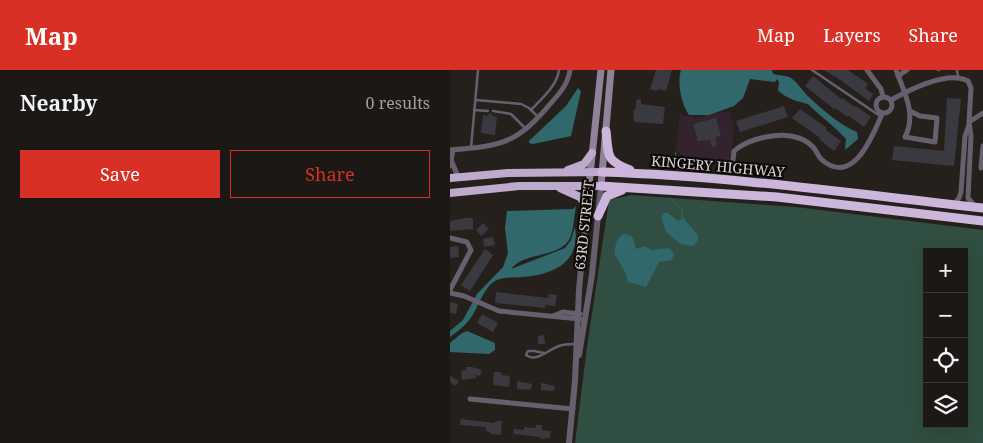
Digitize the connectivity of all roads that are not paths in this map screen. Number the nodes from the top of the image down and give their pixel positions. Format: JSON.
{"nodes":[{"id":1,"x":478,"y":70,"type":"edge"},
{"id":2,"x":559,"y":70,"type":"edge"},
{"id":3,"x":570,"y":70,"type":"edge"},
{"id":4,"x":601,"y":70,"type":"edge"},
{"id":5,"x":611,"y":70,"type":"edge"},
{"id":6,"x":812,"y":70,"type":"edge"},
{"id":7,"x":867,"y":70,"type":"edge"},
{"id":8,"x":908,"y":70,"type":"edge"},
{"id":9,"x":938,"y":70,"type":"edge"},
{"id":10,"x":897,"y":73,"type":"edge"},
{"id":11,"x":957,"y":73,"type":"edge"},
{"id":12,"x":940,"y":78,"type":"junction"},
{"id":13,"x":904,"y":93,"type":"junction"},
{"id":14,"x":883,"y":96,"type":"junction"},
{"id":15,"x":476,"y":100,"type":"junction"},
{"id":16,"x":891,"y":100,"type":"junction"},
{"id":17,"x":474,"y":110,"type":"junction"},
{"id":18,"x":531,"y":110,"type":"junction"},
{"id":19,"x":488,"y":111,"type":"dead end"},
{"id":20,"x":493,"y":111,"type":"dead end"},
{"id":21,"x":910,"y":111,"type":"junction"},
{"id":22,"x":983,"y":113,"type":"edge"},
{"id":23,"x":882,"y":115,"type":"junction"},
{"id":24,"x":539,"y":118,"type":"junction"},
{"id":25,"x":969,"y":122,"type":"junction"},
{"id":26,"x":526,"y":129,"type":"junction"},
{"id":27,"x":606,"y":131,"type":"junction"},
{"id":28,"x":983,"y":146,"type":"edge"},
{"id":29,"x":471,"y":148,"type":"junction"},
{"id":30,"x":451,"y":150,"type":"edge"},
{"id":31,"x":592,"y":153,"type":"junction"},
{"id":32,"x":733,"y":160,"type":"dead end"},
{"id":33,"x":451,"y":164,"type":"edge"},
{"id":34,"x":963,"y":166,"type":"junction"},
{"id":35,"x":970,"y":167,"type":"junction"},
{"id":36,"x":982,"y":168,"type":"edge"},
{"id":37,"x":559,"y":172,"type":"junction"},
{"id":38,"x":590,"y":172,"type":"junction"},
{"id":39,"x":602,"y":172,"type":"junction"},
{"id":40,"x":638,"y":173,"type":"junction"},
{"id":41,"x":454,"y":177,"type":"edge"},
{"id":42,"x":589,"y":185,"type":"junction"},
{"id":43,"x":556,"y":186,"type":"junction"},
{"id":44,"x":600,"y":186,"type":"junction"},
{"id":45,"x":630,"y":187,"type":"junction"},
{"id":46,"x":450,"y":193,"type":"edge"},
{"id":47,"x":954,"y":205,"type":"junction"},
{"id":48,"x":587,"y":206,"type":"junction"},
{"id":49,"x":981,"y":208,"type":"edge"},
{"id":50,"x":598,"y":216,"type":"junction"},
{"id":51,"x":983,"y":221,"type":"edge"},
{"id":52,"x":450,"y":238,"type":"edge"},
{"id":53,"x":450,"y":292,"type":"edge"},
{"id":54,"x":578,"y":316,"type":"junction"},
{"id":55,"x":586,"y":317,"type":"junction"},
{"id":56,"x":576,"y":344,"type":"junction"},
{"id":57,"x":544,"y":353,"type":"junction"},
{"id":58,"x":575,"y":381,"type":"junction"},
{"id":59,"x":470,"y":399,"type":"dead end"},
{"id":60,"x":573,"y":409,"type":"junction"},
{"id":61,"x":571,"y":442,"type":"edge"}],
"edges":[{"from":1,"to":15,"type":"lane"},
{"from":2,"to":18,"type":"lane"},
{"from":3,"to":24,"type":"street"},
{"from":4,"to":31,"type":"main road","name":"63RD STREET"},
{"from":5,"to":27,"type":"main road","name":"63RD STREET"},
{"from":6,"to":23,"type":"lane"},
{"from":7,"to":14,"type":"street"},
{"from":8,"to":10,"type":"street"},
{"from":9,"to":12,"type":"street"},
{"from":10,"to":13,"type":"street"},
{"from":11,"to":12,"type":"street"},
{"from":11,"to":25,"type":"street"},
{"from":12,"to":13,"type":"street"},
{"from":13,"to":16,"type":"street"},
{"from":13,"to":21,"type":"street"},
{"from":14,"to":16,"type":"street"},
{"from":14,"to":23,"type":"street"},
{"from":15,"to":17,"type":"lane"},
{"from":15,"to":18,"type":"lane"},
{"from":16,"to":23,"type":"street"},
{"from":17,"to":19,"type":"lane"},
{"from":17,"to":29,"type":"lane"},
{"from":18,"to":24,"type":"lane"},
{"from":20,"to":26,"type":"lane"},
{"from":21,"to":21,"type":"street"},
{"from":22,"to":25,"type":"street"},
{"from":23,"to":32,"type":"street"},
{"from":24,"to":26,"type":"street"},
{"from":25,"to":34,"type":"street"},
{"from":25,"to":35,"type":"street"},
{"from":26,"to":29,"type":"street"},
{"from":27,"to":39,"type":"main road","name":"63RD STREET"},
{"from":27,"to":40,"type":"highway"},
{"from":28,"to":36,"type":"street"},
{"from":29,"to":30,"type":"street"},
{"from":30,"to":33,"type":"street"},
{"from":31,"to":37,"type":"highway"},
{"from":31,"to":38,"type":"main road","name":"63RD STREET"},
{"from":33,"to":41,"type":"street"},
{"from":34,"to":35,"type":"street"},
{"from":34,"to":47,"type":"street"},
{"from":35,"to":36,"type":"street"},
{"from":35,"to":49,"type":"street"},
{"from":37,"to":38,"type":"highway","name":"KINGERY HIGHWAY"},
{"from":37,"to":41,"type":"highway","name":"KINGERY HIGHWAY"},
{"from":38,"to":39,"type":"highway","name":"KINGERY HIGHWAY"},
{"from":38,"to":42,"type":"main road","name":"63RD STREET"},
{"from":39,"to":40,"type":"highway","name":"KINGERY HIGHWAY"},
{"from":39,"to":44,"type":"main road","name":"63RD STREET"},
{"from":40,"to":47,"type":"highway","name":"KINGERY HIGHWAY"},
{"from":42,"to":43,"type":"highway","name":"KINGERY HIGHWAY"},
{"from":42,"to":44,"type":"highway","name":"KINGERY HIGHWAY"},
{"from":42,"to":48,"type":"street","name":"63RD STREET"},
{"from":43,"to":46,"type":"highway","name":"KINGERY HIGHWAY"},
{"from":43,"to":48,"type":"highway"},
{"from":44,"to":45,"type":"highway","name":"KINGERY HIGHWAY"},
{"from":44,"to":50,"type":"street","name":"63RD STREET"},
{"from":45,"to":50,"type":"highway"},
{"from":45,"to":51,"type":"highway","name":"KINGERY HIGHWAY"},
{"from":47,"to":49,"type":"highway","name":"KINGERY HIGHWAY"},
{"from":48,"to":54,"type":"street","name":"63RD STREET"},
{"from":50,"to":55,"type":"street","name":"63RD STREET"},
{"from":52,"to":53,"type":"street"},
{"from":53,"to":54,"type":"street"},
{"from":54,"to":55,"type":"street"},
{"from":54,"to":56,"type":"street","name":"63RD STREET"},
{"from":55,"to":58,"type":"street","name":"63RD STREET"},
{"from":56,"to":57,"type":"lane"},
{"from":56,"to":58,"type":"street","name":"63RD STREET"},
{"from":57,"to":57,"type":"lane"},
{"from":58,"to":60,"type":"street","name":"63RD STREET"},
{"from":59,"to":60,"type":"street"},
{"from":60,"to":61,"type":"street","name":"63RD STREET"}]}
